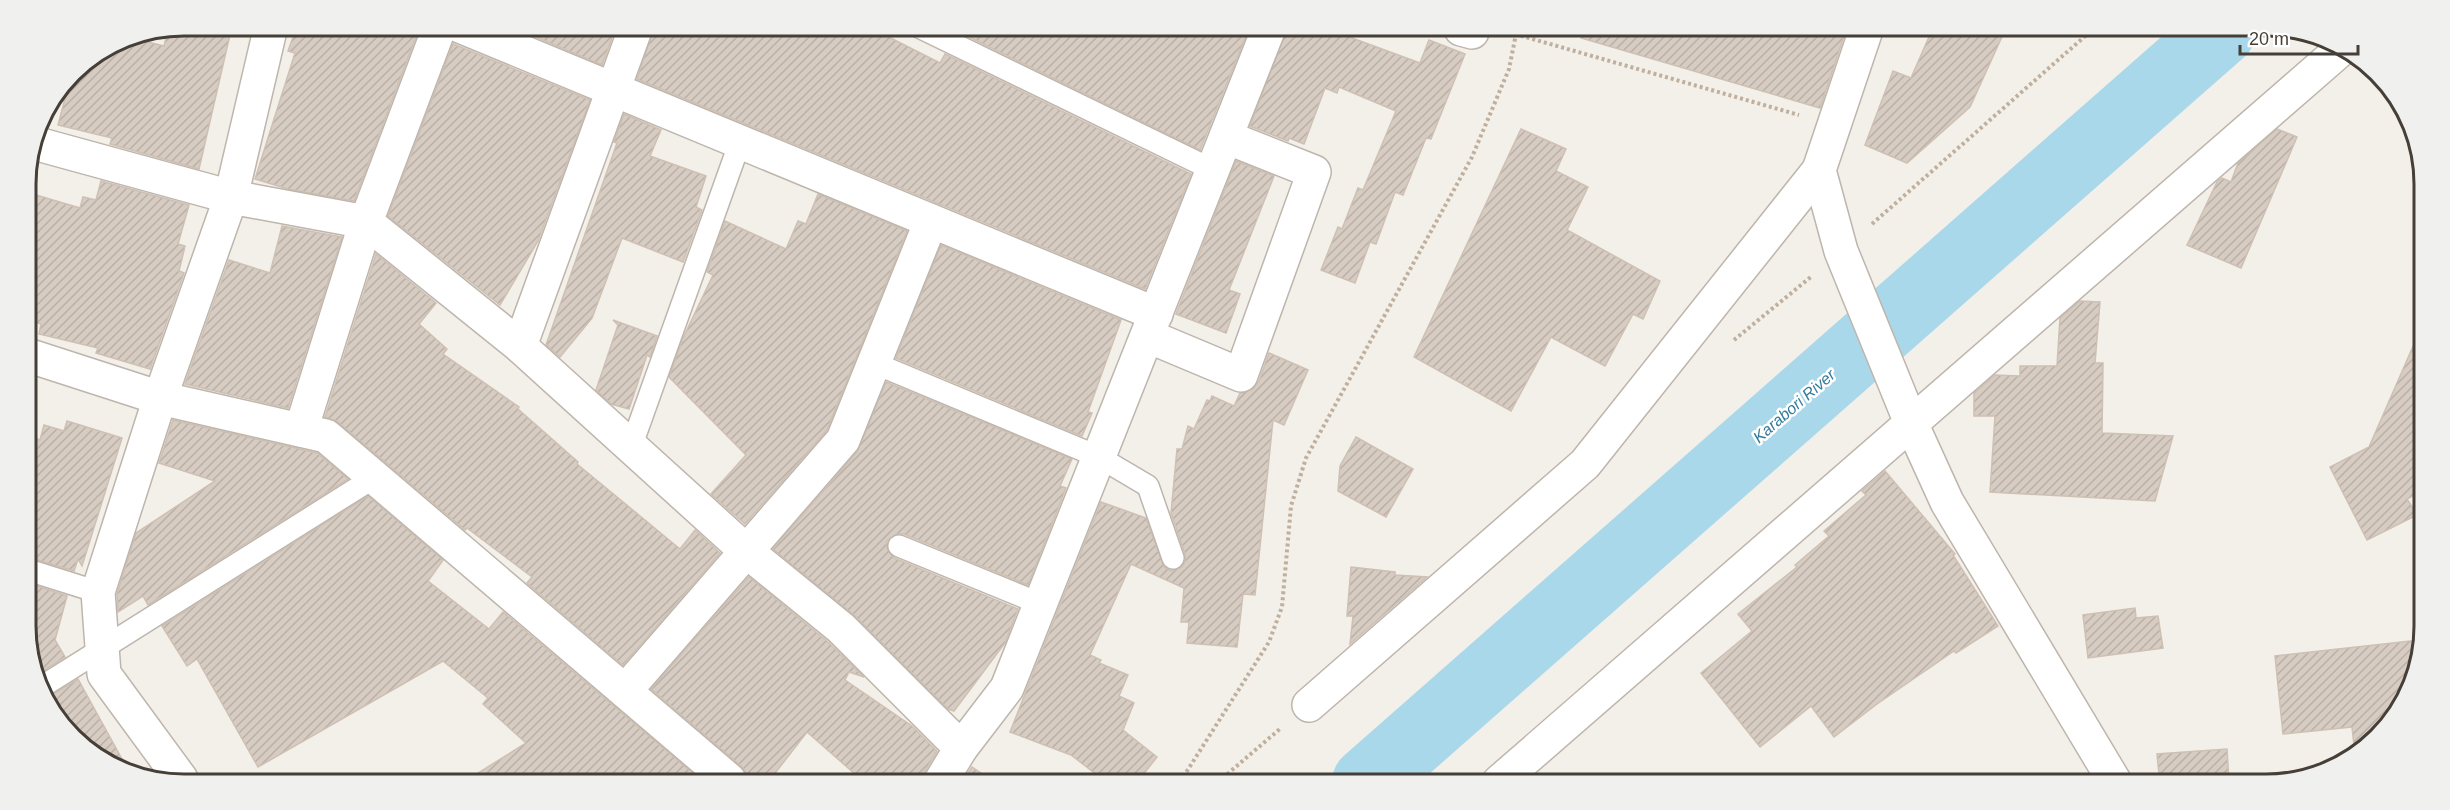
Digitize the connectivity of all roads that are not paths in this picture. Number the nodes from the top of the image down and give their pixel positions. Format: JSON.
{"nodes":[{"id":1,"x":269,"y":36,"type":"edge"},
{"id":2,"x":436,"y":36,"type":"edge"},
{"id":3,"x":484,"y":36,"type":"edge"},
{"id":4,"x":633,"y":36,"type":"edge"},
{"id":5,"x":938,"y":36,"type":"edge"},
{"id":6,"x":1266,"y":36,"type":"edge"},
{"id":7,"x":1864,"y":36,"type":"edge"},
{"id":8,"x":2336,"y":54,"type":"edge"},
{"id":9,"x":614,"y":90,"type":"junction"},
{"id":10,"x":1226,"y":137,"type":"junction"},
{"id":11,"x":740,"y":142,"type":"junction"},
{"id":12,"x":41,"y":146,"type":"edge"},
{"id":13,"x":1213,"y":170,"type":"junction"},
{"id":14,"x":1819,"y":170,"type":"junction"},
{"id":15,"x":231,"y":197,"type":"junction"},
{"id":16,"x":931,"y":221,"type":"junction"},
{"id":17,"x":366,"y":222,"type":"junction"},
{"id":18,"x":1152,"y":325,"type":"junction"},
{"id":19,"x":520,"y":346,"type":"junction"},
{"id":20,"x":36,"y":358,"type":"edge"},
{"id":21,"x":874,"y":363,"type":"junction"},
{"id":22,"x":160,"y":398,"type":"junction"},
{"id":23,"x":1911,"y":423,"type":"junction"},
{"id":24,"x":301,"y":430,"type":"junction"},
{"id":25,"x":631,"y":447,"type":"junction"},
{"id":26,"x":1099,"y":458,"type":"junction"},
{"id":27,"x":375,"y":477,"type":"junction"},
{"id":28,"x":899,"y":546,"type":"dead end"},
{"id":29,"x":745,"y":550,"type":"junction"},
{"id":30,"x":1173,"y":558,"type":"dead end"},
{"id":31,"x":36,"y":573,"type":"edge"},
{"id":32,"x":98,"y":592,"type":"junction"},
{"id":33,"x":1041,"y":604,"type":"junction"},
{"id":34,"x":102,"y":648,"type":"junction"},
{"id":35,"x":48,"y":683,"type":"edge"},
{"id":36,"x":625,"y":691,"type":"junction"},
{"id":37,"x":1309,"y":705,"type":"road end"},
{"id":38,"x":961,"y":748,"type":"junction"},
{"id":39,"x":177,"y":774,"type":"edge"},
{"id":40,"x":722,"y":774,"type":"edge"},
{"id":41,"x":945,"y":774,"type":"edge"},
{"id":42,"x":1508,"y":774,"type":"edge"},
{"id":43,"x":2110,"y":774,"type":"edge"}],
"edges":[{"from":1,"to":15,"type":"street"},
{"from":2,"to":17,"type":"street"},
{"from":3,"to":9,"type":"street"},
{"from":4,"to":9,"type":"street"},
{"from":5,"to":13,"type":"lane"},
{"from":6,"to":10,"type":"street"},
{"from":7,"to":14,"type":"street"},
{"from":8,"to":23,"type":"street"},
{"from":9,"to":11,"type":"street"},
{"from":9,"to":19,"type":"street"},
{"from":10,"to":13,"type":"street"},
{"from":10,"to":18,"type":"street"},
{"from":11,"to":16,"type":"street"},
{"from":11,"to":25,"type":"lane"},
{"from":12,"to":15,"type":"street"},
{"from":13,"to":18,"type":"street"},
{"from":14,"to":23,"type":"street"},
{"from":14,"to":37,"type":"street"},
{"from":15,"to":17,"type":"street"},
{"from":15,"to":22,"type":"street"},
{"from":16,"to":18,"type":"street"},
{"from":16,"to":21,"type":"street"},
{"from":17,"to":19,"type":"street"},
{"from":17,"to":24,"type":"street"},
{"from":18,"to":26,"type":"street"},
{"from":19,"to":25,"type":"street"},
{"from":20,"to":22,"type":"street"},
{"from":21,"to":26,"type":"lane"},
{"from":21,"to":29,"type":"street"},
{"from":22,"to":24,"type":"street"},
{"from":22,"to":32,"type":"street"},
{"from":23,"to":42,"type":"street"},
{"from":23,"to":43,"type":"street"},
{"from":24,"to":27,"type":"street"},
{"from":25,"to":29,"type":"street"},
{"from":26,"to":30,"type":"lane"},
{"from":26,"to":33,"type":"street"},
{"from":27,"to":34,"type":"lane"},
{"from":27,"to":36,"type":"street"},
{"from":28,"to":33,"type":"lane"},
{"from":29,"to":36,"type":"street"},
{"from":29,"to":38,"type":"street"},
{"from":31,"to":32,"type":"lane"},
{"from":32,"to":34,"type":"street"},
{"from":33,"to":38,"type":"street"},
{"from":34,"to":35,"type":"lane"},
{"from":34,"to":39,"type":"street"},
{"from":36,"to":40,"type":"street"},
{"from":38,"to":41,"type":"street"}]}
